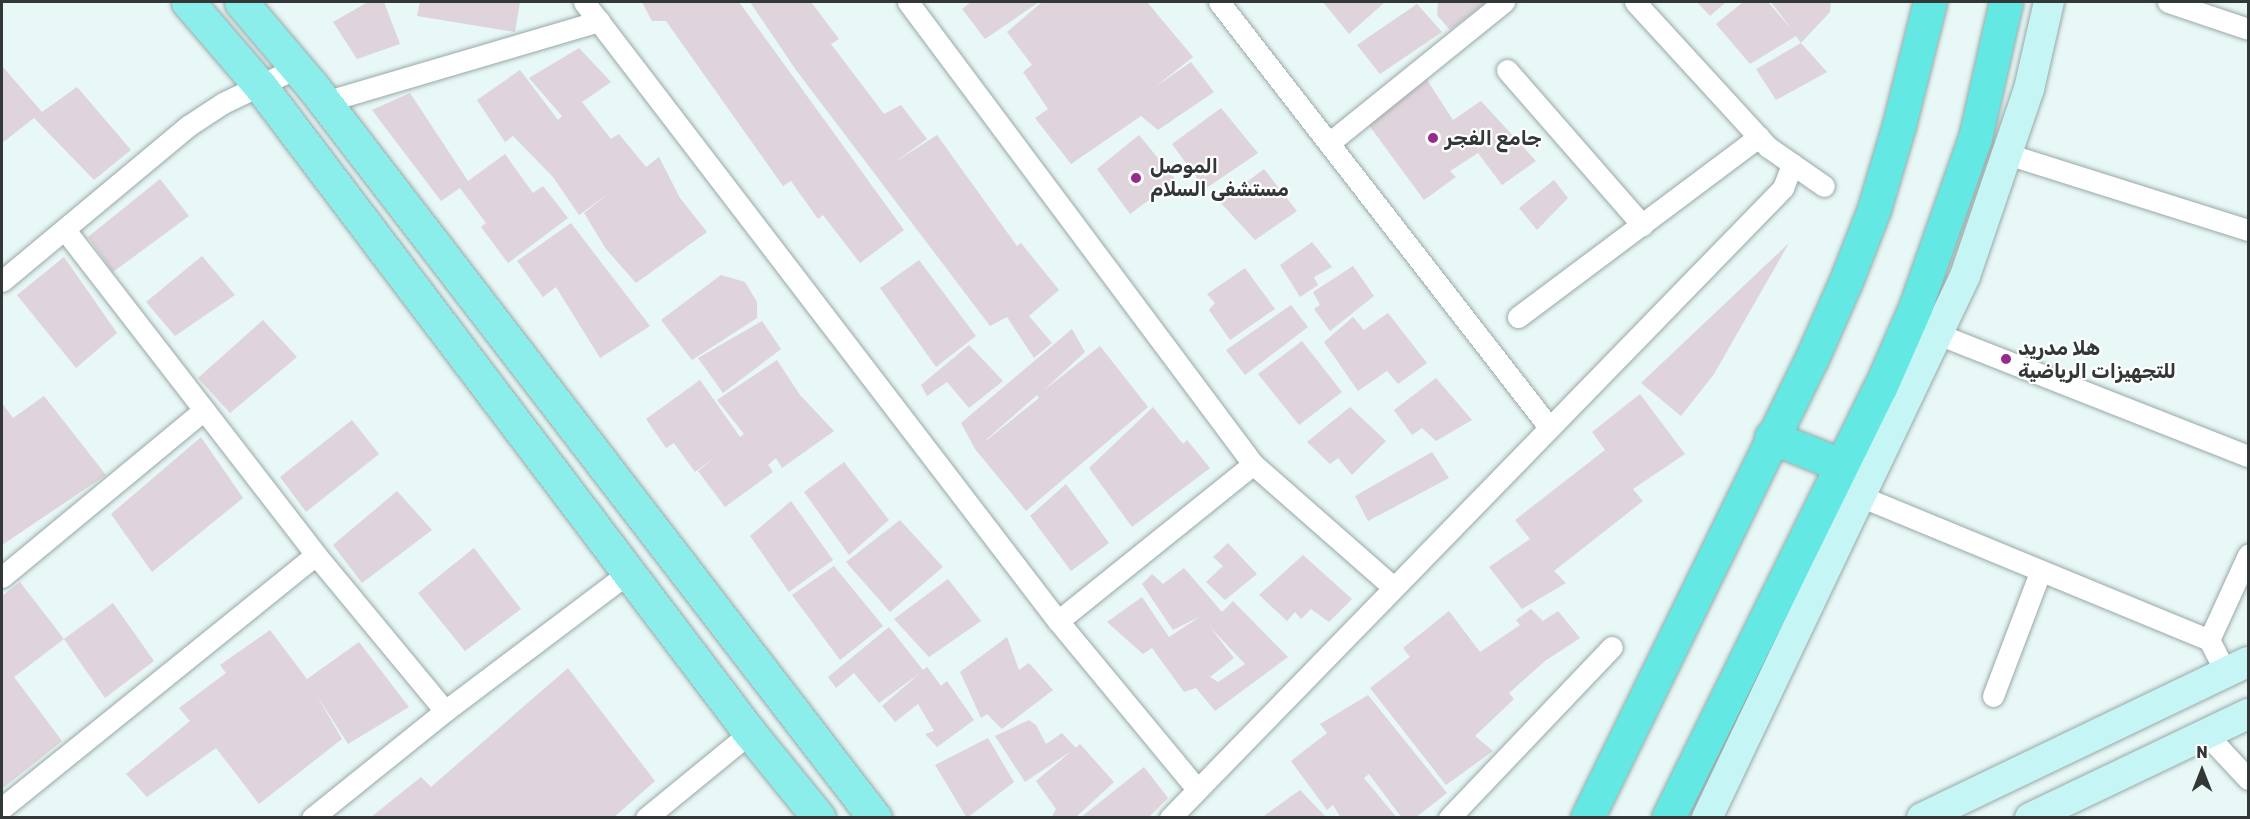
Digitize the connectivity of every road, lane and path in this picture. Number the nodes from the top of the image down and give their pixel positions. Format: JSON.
{"nodes":[{"id":1,"x":188,"y":2,"type":"edge"},
{"id":2,"x":241,"y":2,"type":"edge"},
{"id":3,"x":584,"y":2,"type":"edge"},
{"id":4,"x":908,"y":2,"type":"edge"},
{"id":5,"x":1219,"y":2,"type":"edge"},
{"id":6,"x":1504,"y":2,"type":"edge"},
{"id":7,"x":1635,"y":2,"type":"edge"},
{"id":8,"x":1930,"y":2,"type":"edge"},
{"id":9,"x":2006,"y":2,"type":"edge"},
{"id":10,"x":2049,"y":2,"type":"edge"},
{"id":11,"x":2168,"y":2,"type":"edge"},
{"id":12,"x":599,"y":21,"type":"junction"},
{"id":13,"x":2248,"y":29,"type":"edge"},
{"id":14,"x":296,"y":68,"type":"junction"},
{"id":15,"x":1508,"y":70,"type":"dead end"},
{"id":16,"x":261,"y":87,"type":"junction"},
{"id":17,"x":324,"y":102,"type":"junction"},
{"id":18,"x":1759,"y":137,"type":"junction"},
{"id":19,"x":1329,"y":143,"type":"junction"},
{"id":20,"x":2007,"y":154,"type":"junction"},
{"id":21,"x":1792,"y":164,"type":"junction"},
{"id":22,"x":1824,"y":186,"type":"dead end"},
{"id":23,"x":1642,"y":225,"type":"junction"},
{"id":24,"x":64,"y":230,"type":"junction"},
{"id":25,"x":2248,"y":230,"type":"edge"},
{"id":26,"x":2,"y":281,"type":"edge"},
{"id":27,"x":1518,"y":317,"type":"dead end"},
{"id":28,"x":1938,"y":334,"type":"junction"},
{"id":29,"x":204,"y":410,"type":"junction"},
{"id":30,"x":1550,"y":427,"type":"junction"},
{"id":31,"x":1771,"y":437,"type":"junction"},
{"id":32,"x":2248,"y":456,"type":"edge"},
{"id":33,"x":1254,"y":464,"type":"junction"},
{"id":34,"x":1841,"y":465,"type":"junction"},
{"id":35,"x":1860,"y":496,"type":"junction"},
{"id":36,"x":316,"y":555,"type":"junction"},
{"id":37,"x":2248,"y":555,"type":"edge"},
{"id":38,"x":631,"y":572,"type":"junction"},
{"id":39,"x":2040,"y":572,"type":"junction"},
{"id":40,"x":2,"y":577,"type":"edge"},
{"id":41,"x":1393,"y":587,"type":"junction"},
{"id":42,"x":1058,"y":621,"type":"junction"},
{"id":43,"x":2208,"y":640,"type":"junction"},
{"id":44,"x":1612,"y":647,"type":"dead end"},
{"id":45,"x":2237,"y":668,"type":"edge"},
{"id":46,"x":1993,"y":696,"type":"dead end"},
{"id":47,"x":445,"y":711,"type":"junction"},
{"id":48,"x":2248,"y":714,"type":"edge"},
{"id":49,"x":750,"y":733,"type":"junction"},
{"id":50,"x":2208,"y":736,"type":"junction"},
{"id":51,"x":2248,"y":779,"type":"edge"},
{"id":52,"x":1196,"y":788,"type":"junction"},
{"id":53,"x":1684,"y":802,"type":"edge"},
{"id":54,"x":2,"y":808,"type":"edge"},
{"id":55,"x":312,"y":818,"type":"edge"},
{"id":56,"x":646,"y":818,"type":"edge"},
{"id":57,"x":819,"y":818,"type":"edge"},
{"id":58,"x":875,"y":818,"type":"edge"},
{"id":59,"x":1170,"y":818,"type":"edge"},
{"id":60,"x":1449,"y":818,"type":"edge"},
{"id":61,"x":1587,"y":818,"type":"edge"},
{"id":62,"x":1668,"y":818,"type":"edge"},
{"id":63,"x":1707,"y":818,"type":"edge"},
{"id":64,"x":1922,"y":818,"type":"edge"},
{"id":65,"x":2030,"y":818,"type":"edge"}],
"edges":[{"from":1,"to":16,"type":"main road"},
{"from":2,"to":14,"type":"main road"},
{"from":3,"to":12,"type":"street"},
{"from":4,"to":33,"type":"street"},
{"from":5,"to":19,"type":"street"},
{"from":6,"to":19,"type":"street"},
{"from":7,"to":18,"type":"street"},
{"from":8,"to":31,"type":"highway"},
{"from":9,"to":34,"type":"highway"},
{"from":10,"to":20,"type":"main road"},
{"from":11,"to":13,"type":"street"},
{"from":12,"to":17,"type":"street"},
{"from":12,"to":42,"type":"street"},
{"from":14,"to":16,"type":"street"},
{"from":14,"to":17,"type":"main road"},
{"from":15,"to":23,"type":"street"},
{"from":16,"to":24,"type":"street"},
{"from":16,"to":38,"type":"main road"},
{"from":17,"to":58,"type":"main road"},
{"from":18,"to":21,"type":"street"},
{"from":18,"to":23,"type":"street"},
{"from":19,"to":30,"type":"street"},
{"from":20,"to":25,"type":"street"},
{"from":20,"to":28,"type":"main road"},
{"from":21,"to":22,"type":"street"},
{"from":21,"to":30,"type":"street"},
{"from":23,"to":27,"type":"street"},
{"from":24,"to":26,"type":"street"},
{"from":24,"to":29,"type":"street"},
{"from":28,"to":32,"type":"street"},
{"from":28,"to":35,"type":"main road"},
{"from":29,"to":36,"type":"street"},
{"from":29,"to":40,"type":"street"},
{"from":30,"to":41,"type":"street"},
{"from":31,"to":34,"type":"highway"},
{"from":31,"to":61,"type":"highway"},
{"from":33,"to":41,"type":"street"},
{"from":33,"to":42,"type":"street"},
{"from":34,"to":53,"type":"highway"},
{"from":35,"to":39,"type":"street"},
{"from":35,"to":63,"type":"main road"},
{"from":36,"to":47,"type":"street"},
{"from":36,"to":54,"type":"street"},
{"from":37,"to":43,"type":"street"},
{"from":38,"to":47,"type":"street"},
{"from":38,"to":49,"type":"main road"},
{"from":39,"to":43,"type":"street"},
{"from":39,"to":46,"type":"street"},
{"from":41,"to":52,"type":"street"},
{"from":42,"to":52,"type":"street"},
{"from":43,"to":45,"type":"street"},
{"from":44,"to":60,"type":"street"},
{"from":45,"to":64,"type":"main road"},
{"from":47,"to":55,"type":"street"},
{"from":48,"to":50,"type":"main road"},
{"from":49,"to":56,"type":"street"},
{"from":49,"to":57,"type":"main road"},
{"from":50,"to":51,"type":"street"},
{"from":50,"to":65,"type":"main road"},
{"from":52,"to":59,"type":"street"},
{"from":53,"to":62,"type":"highway"}]}
